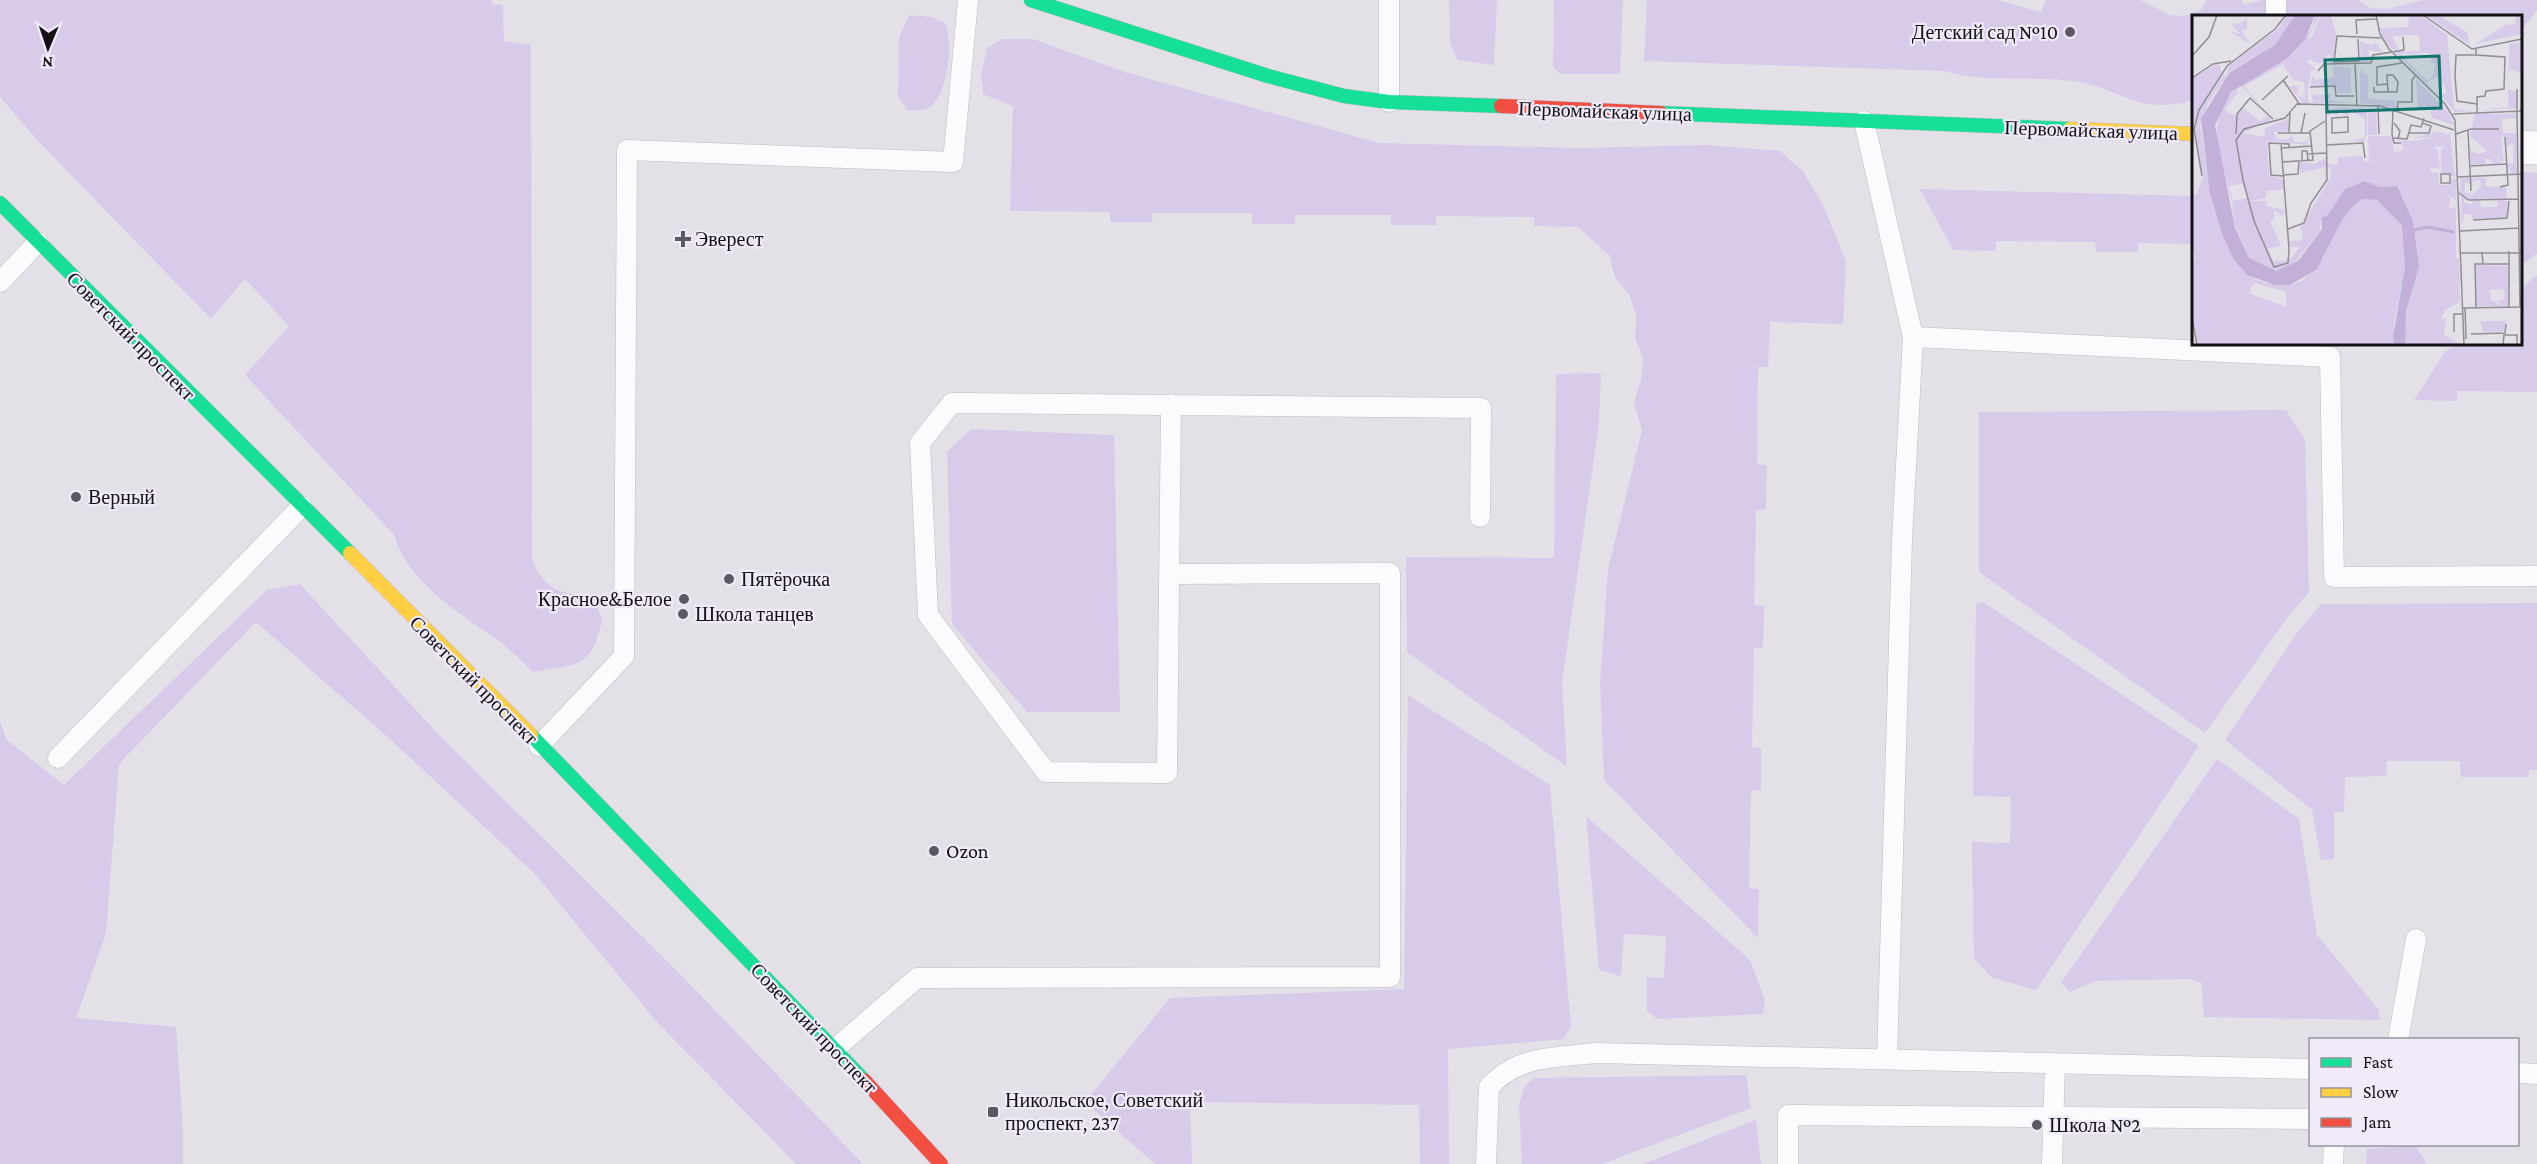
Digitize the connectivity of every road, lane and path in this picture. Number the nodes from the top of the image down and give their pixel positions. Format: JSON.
{"nodes":[{"id":1,"x":968,"y":0,"type":"edge"},
{"id":2,"x":1031,"y":0,"type":"edge"},
{"id":3,"x":1389,"y":0,"type":"edge"},
{"id":4,"x":1072,"y":7,"type":"edge"},
{"id":5,"x":1389,"y":102,"type":"junction"},
{"id":6,"x":1864,"y":121,"type":"junction"},
{"id":7,"x":2192,"y":134,"type":"edge"},
{"id":8,"x":2522,"y":147,"type":"edge"},
{"id":9,"x":2537,"y":148,"type":"edge"},
{"id":10,"x":0,"y":203,"type":"edge"},
{"id":11,"x":38,"y":242,"type":"junction"},
{"id":12,"x":0,"y":282,"type":"edge"},
{"id":13,"x":1913,"y":338,"type":"junction"},
{"id":14,"x":1171,"y":404,"type":"junction"},
{"id":15,"x":302,"y":506,"type":"junction"},
{"id":16,"x":1480,"y":517,"type":"dead end"},
{"id":17,"x":1169,"y":574,"type":"junction"},
{"id":18,"x":2537,"y":576,"type":"edge"},
{"id":19,"x":539,"y":746,"type":"junction"},
{"id":20,"x":58,"y":758,"type":"dead end"},
{"id":21,"x":2416,"y":939,"type":"dead end"},
{"id":22,"x":2398,"y":1038,"type":"edge"},
{"id":23,"x":836,"y":1048,"type":"junction"},
{"id":24,"x":1887,"y":1059,"type":"junction"},
{"id":25,"x":2055,"y":1063,"type":"junction"},
{"id":26,"x":2309,"y":1069,"type":"edge"},
{"id":27,"x":2519,"y":1073,"type":"edge"},
{"id":28,"x":2537,"y":1074,"type":"edge"},
{"id":29,"x":2054,"y":1116,"type":"junction"},
{"id":30,"x":2309,"y":1119,"type":"edge"},
{"id":31,"x":2334,"y":1146,"type":"edge"},
{"id":32,"x":941,"y":1164,"type":"edge"},
{"id":33,"x":1486,"y":1164,"type":"edge"},
{"id":34,"x":1788,"y":1164,"type":"edge"},
{"id":35,"x":2052,"y":1164,"type":"edge"},
{"id":36,"x":2333,"y":1164,"type":"edge"}],
"edges":[{"from":1,"to":19,"type":"lane"},
{"from":2,"to":4,"type":"main road","name":"Первомайская улица"},
{"from":3,"to":5,"type":"lane"},
{"from":4,"to":5,"type":"main road","name":"Первомайская улица"},
{"from":5,"to":6,"type":"main road","name":"Первомайская улица"},
{"from":6,"to":7,"type":"main road","name":"Первомайская улица"},
{"from":6,"to":13,"type":"lane"},
{"from":8,"to":9,"type":"street"},
{"from":10,"to":11,"type":"main road","name":"Советский проспект"},
{"from":11,"to":12,"type":"lane"},
{"from":11,"to":15,"type":"main road","name":"Советский проспект"},
{"from":13,"to":18,"type":"lane"},
{"from":13,"to":24,"type":"lane"},
{"from":14,"to":16,"type":"lane"},
{"from":14,"to":17,"type":"lane"},
{"from":14,"to":17,"type":"lane"},
{"from":15,"to":19,"type":"main road","name":"Советский проспект"},
{"from":15,"to":20,"type":"lane"},
{"from":17,"to":23,"type":"lane"},
{"from":19,"to":23,"type":"main road","name":"Советский проспект"},
{"from":21,"to":22,"type":"lane"},
{"from":23,"to":32,"type":"main road","name":"Советский проспект"},
{"from":24,"to":25,"type":"lane"},
{"from":24,"to":33,"type":"lane"},
{"from":25,"to":26,"type":"lane"},
{"from":25,"to":29,"type":"lane"},
{"from":27,"to":28,"type":"lane"},
{"from":29,"to":30,"type":"lane"},
{"from":29,"to":34,"type":"lane"},
{"from":29,"to":35,"type":"lane"},
{"from":31,"to":36,"type":"lane"}]}
